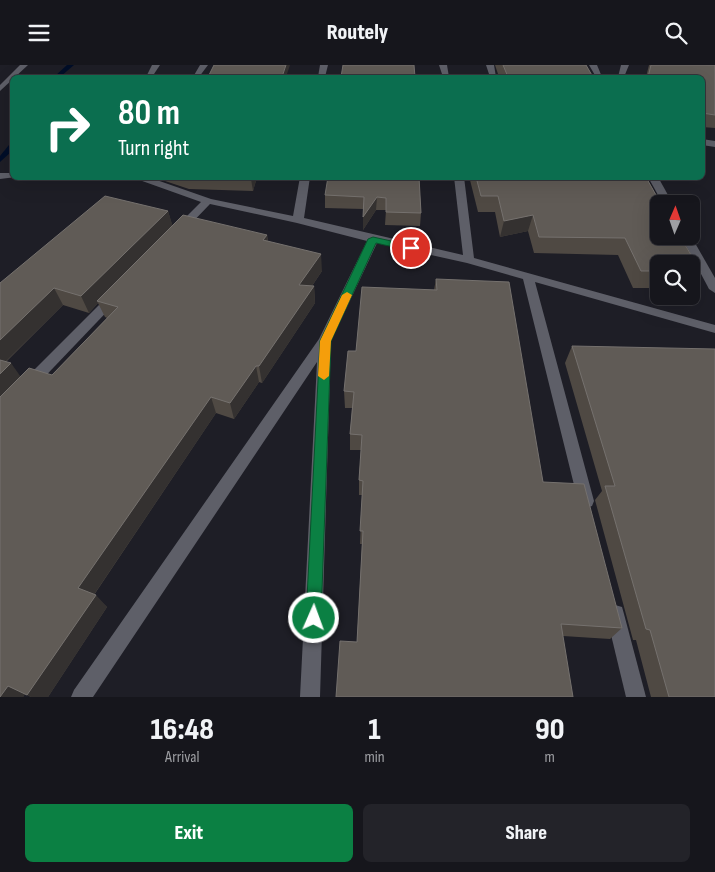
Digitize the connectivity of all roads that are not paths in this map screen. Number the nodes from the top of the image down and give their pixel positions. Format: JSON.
{"nodes":[{"id":1,"x":24,"y":65,"type":"edge"},
{"id":2,"x":14,"y":75,"type":"edge"},
{"id":3,"x":10,"y":79,"type":"edge"},
{"id":4,"x":0,"y":89,"type":"edge"},
{"id":5,"x":146,"y":180,"type":"edge"},
{"id":6,"x":305,"y":180,"type":"edge"},
{"id":7,"x":460,"y":180,"type":"edge"},
{"id":8,"x":655,"y":180,"type":"edge"},
{"id":9,"x":663,"y":195,"type":"edge"},
{"id":10,"x":208,"y":201,"type":"junction"},
{"id":11,"x":298,"y":220,"type":"junction"},
{"id":12,"x":174,"y":235,"type":"edge"},
{"id":13,"x":373,"y":239,"type":"junction"},
{"id":14,"x":691,"y":245,"type":"edge"},
{"id":15,"x":469,"y":260,"type":"junction"},
{"id":16,"x":528,"y":277,"type":"junction"},
{"id":17,"x":126,"y":285,"type":"edge"},
{"id":18,"x":715,"y":289,"type":"edge"},
{"id":19,"x":715,"y":329,"type":"edge"},
{"id":20,"x":325,"y":341,"type":"junction"},
{"id":21,"x":21,"y":392,"type":"edge"},
{"id":22,"x":589,"y":516,"type":"edge"},
{"id":23,"x":612,"y":602,"type":"edge"},
{"id":24,"x":81,"y":697,"type":"edge"},
{"id":25,"x":310,"y":697,"type":"edge"},
{"id":26,"x":636,"y":697,"type":"edge"}],
"edges":[{"from":1,"to":2,"type":"street"},
{"from":3,"to":4,"type":"street"},
{"from":5,"to":10,"type":"street"},
{"from":6,"to":11,"type":"street"},
{"from":7,"to":15,"type":"street"},
{"from":8,"to":9,"type":"street"},
{"from":10,"to":11,"type":"street"},
{"from":10,"to":12,"type":"street"},
{"from":11,"to":13,"type":"street"},
{"from":13,"to":15,"type":"street"},
{"from":13,"to":20,"type":"street"},
{"from":14,"to":18,"type":"street"},
{"from":15,"to":16,"type":"street"},
{"from":16,"to":19,"type":"street"},
{"from":16,"to":22,"type":"street"},
{"from":17,"to":21,"type":"street"},
{"from":20,"to":24,"type":"street"},
{"from":20,"to":25,"type":"street"},
{"from":23,"to":26,"type":"street"}]}
